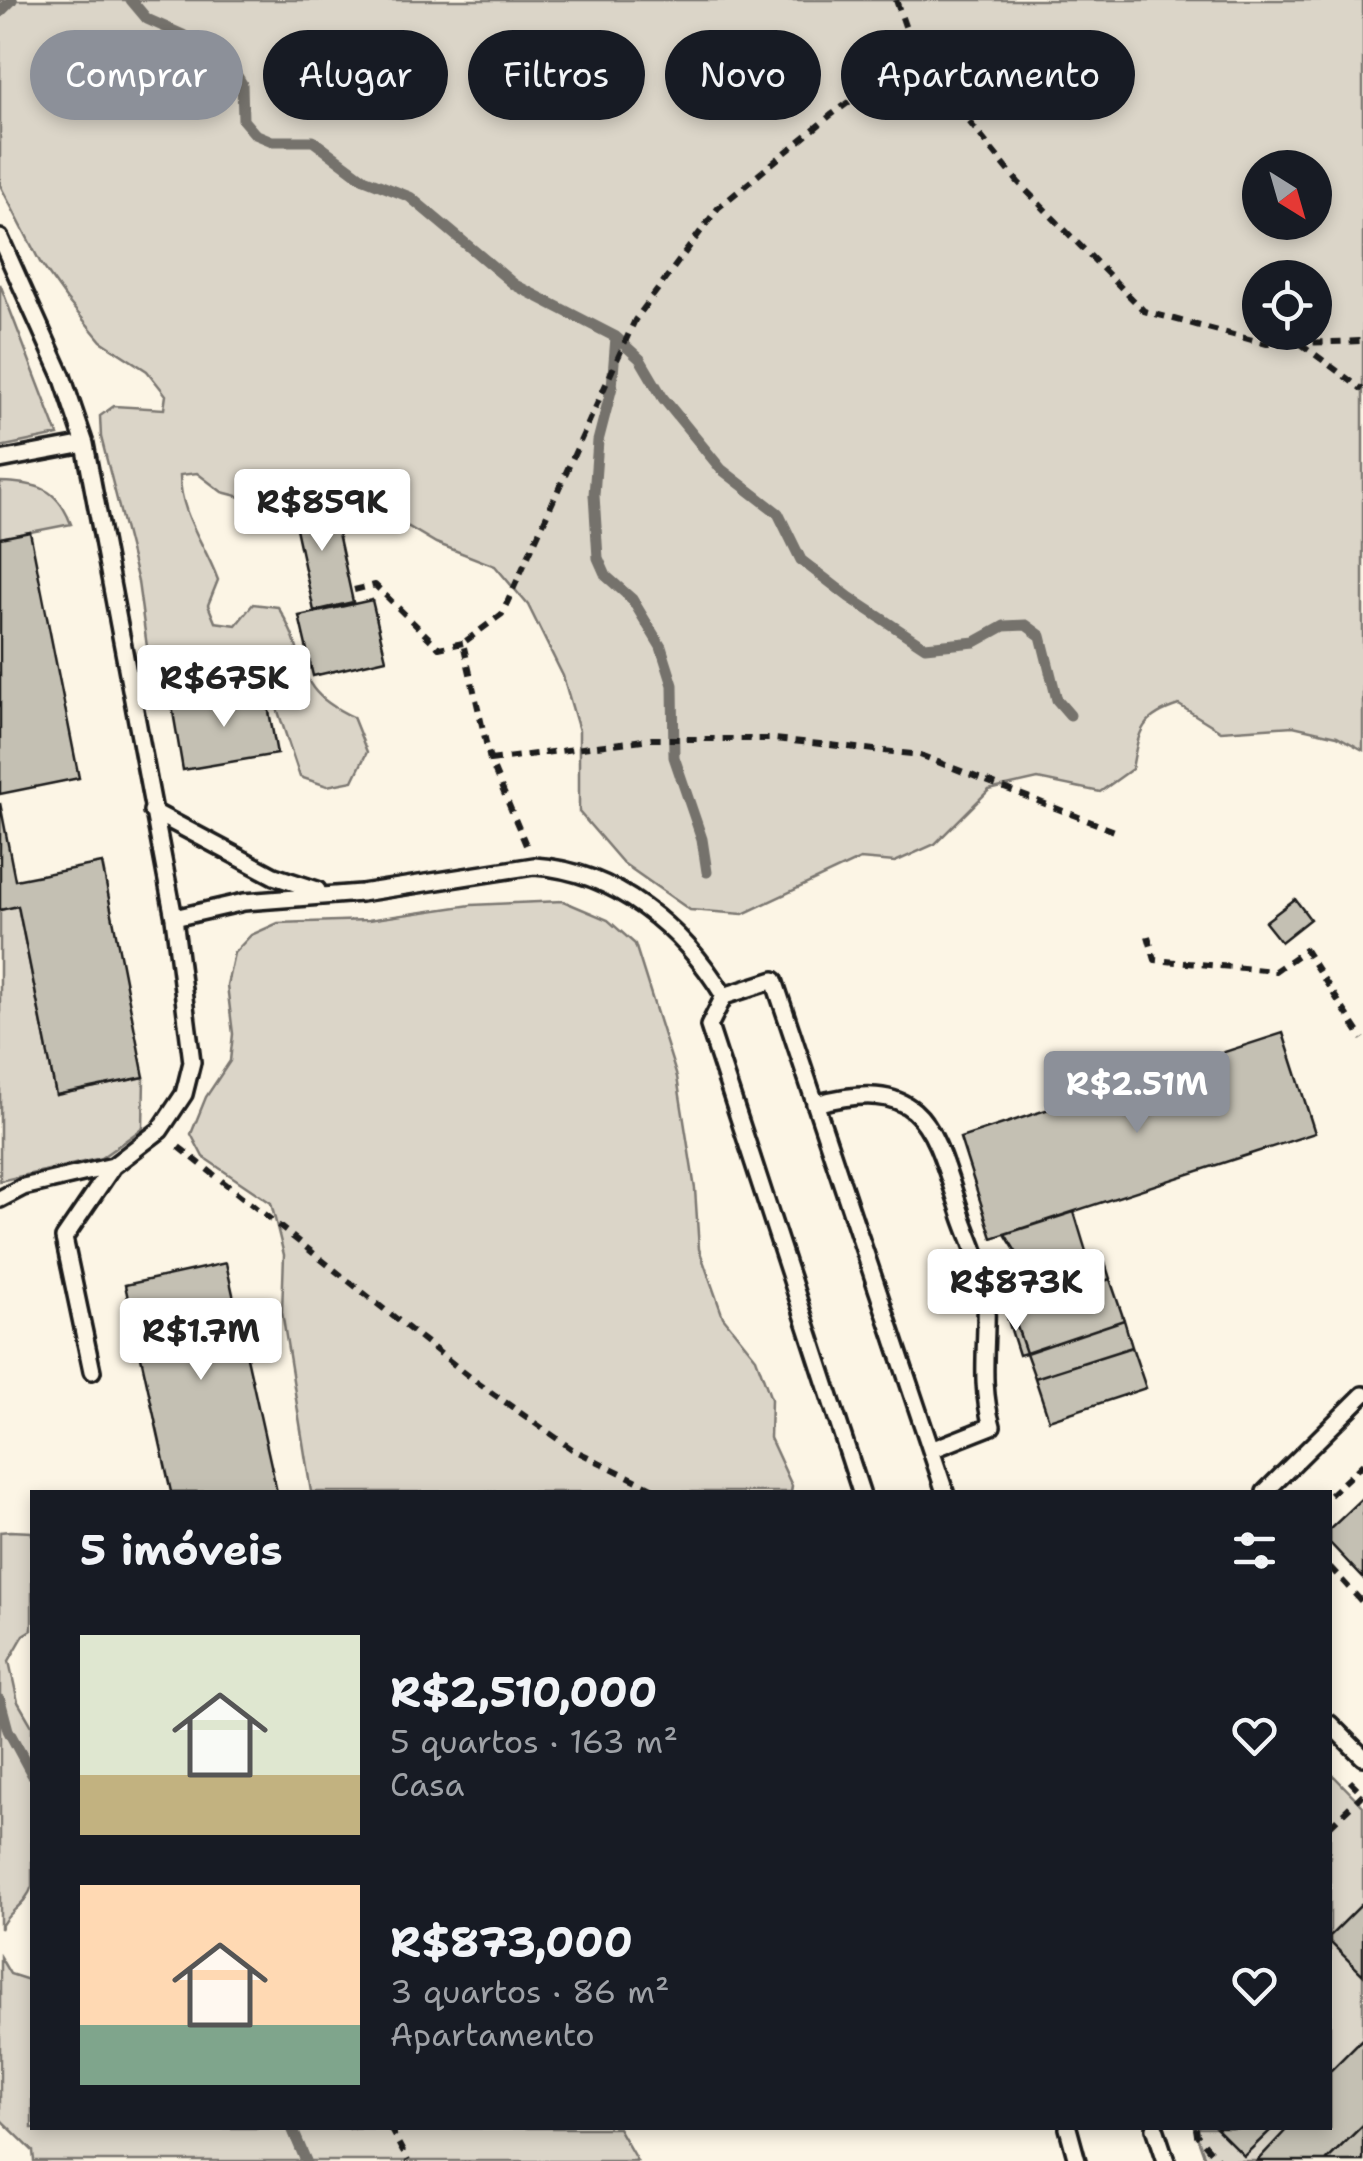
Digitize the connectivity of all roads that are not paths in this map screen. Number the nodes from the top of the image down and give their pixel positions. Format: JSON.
{"nodes":[{"id":1,"x":0,"y":238,"type":"edge"},
{"id":2,"x":85,"y":444,"type":"junction"},
{"id":3,"x":0,"y":460,"type":"edge"},
{"id":4,"x":152,"y":811,"type":"junction"},
{"id":5,"x":326,"y":893,"type":"junction"},
{"id":6,"x":174,"y":918,"type":"junction"},
{"id":7,"x":724,"y":996,"type":"junction"},
{"id":8,"x":815,"y":1104,"type":"junction"},
{"id":9,"x":113,"y":1166,"type":"junction"},
{"id":10,"x":0,"y":1199,"type":"edge"},
{"id":11,"x":92,"y":1371,"type":"dead end"},
{"id":12,"x":1363,"y":1394,"type":"edge"},
{"id":13,"x":930,"y":1450,"type":"junction"},
{"id":14,"x":860,"y":1490,"type":"edge"},
{"id":15,"x":943,"y":1490,"type":"edge"},
{"id":16,"x":1267,"y":1490,"type":"edge"},
{"id":17,"x":1332,"y":1726,"type":"edge"},
{"id":18,"x":1363,"y":1757,"type":"edge"},
{"id":19,"x":1069,"y":2130,"type":"edge"},
{"id":20,"x":1156,"y":2130,"type":"edge"},
{"id":21,"x":1078,"y":2161,"type":"edge"},
{"id":22,"x":1166,"y":2161,"type":"edge"}],
"edges":[{"from":1,"to":2,"type":"lane"},
{"from":2,"to":3,"type":"lane"},
{"from":2,"to":4,"type":"lane"},
{"from":4,"to":5,"type":"lane"},
{"from":4,"to":6,"type":"lane"},
{"from":5,"to":6,"type":"lane"},
{"from":5,"to":7,"type":"lane"},
{"from":6,"to":9,"type":"lane"},
{"from":7,"to":8,"type":"lane"},
{"from":7,"to":14,"type":"lane"},
{"from":8,"to":13,"type":"lane"},
{"from":8,"to":13,"type":"lane"},
{"from":9,"to":10,"type":"lane"},
{"from":9,"to":11,"type":"lane"},
{"from":12,"to":16,"type":"lane"},
{"from":13,"to":15,"type":"lane"},
{"from":17,"to":18,"type":"lane"},
{"from":19,"to":21,"type":"lane"},
{"from":20,"to":22,"type":"lane"}]}
